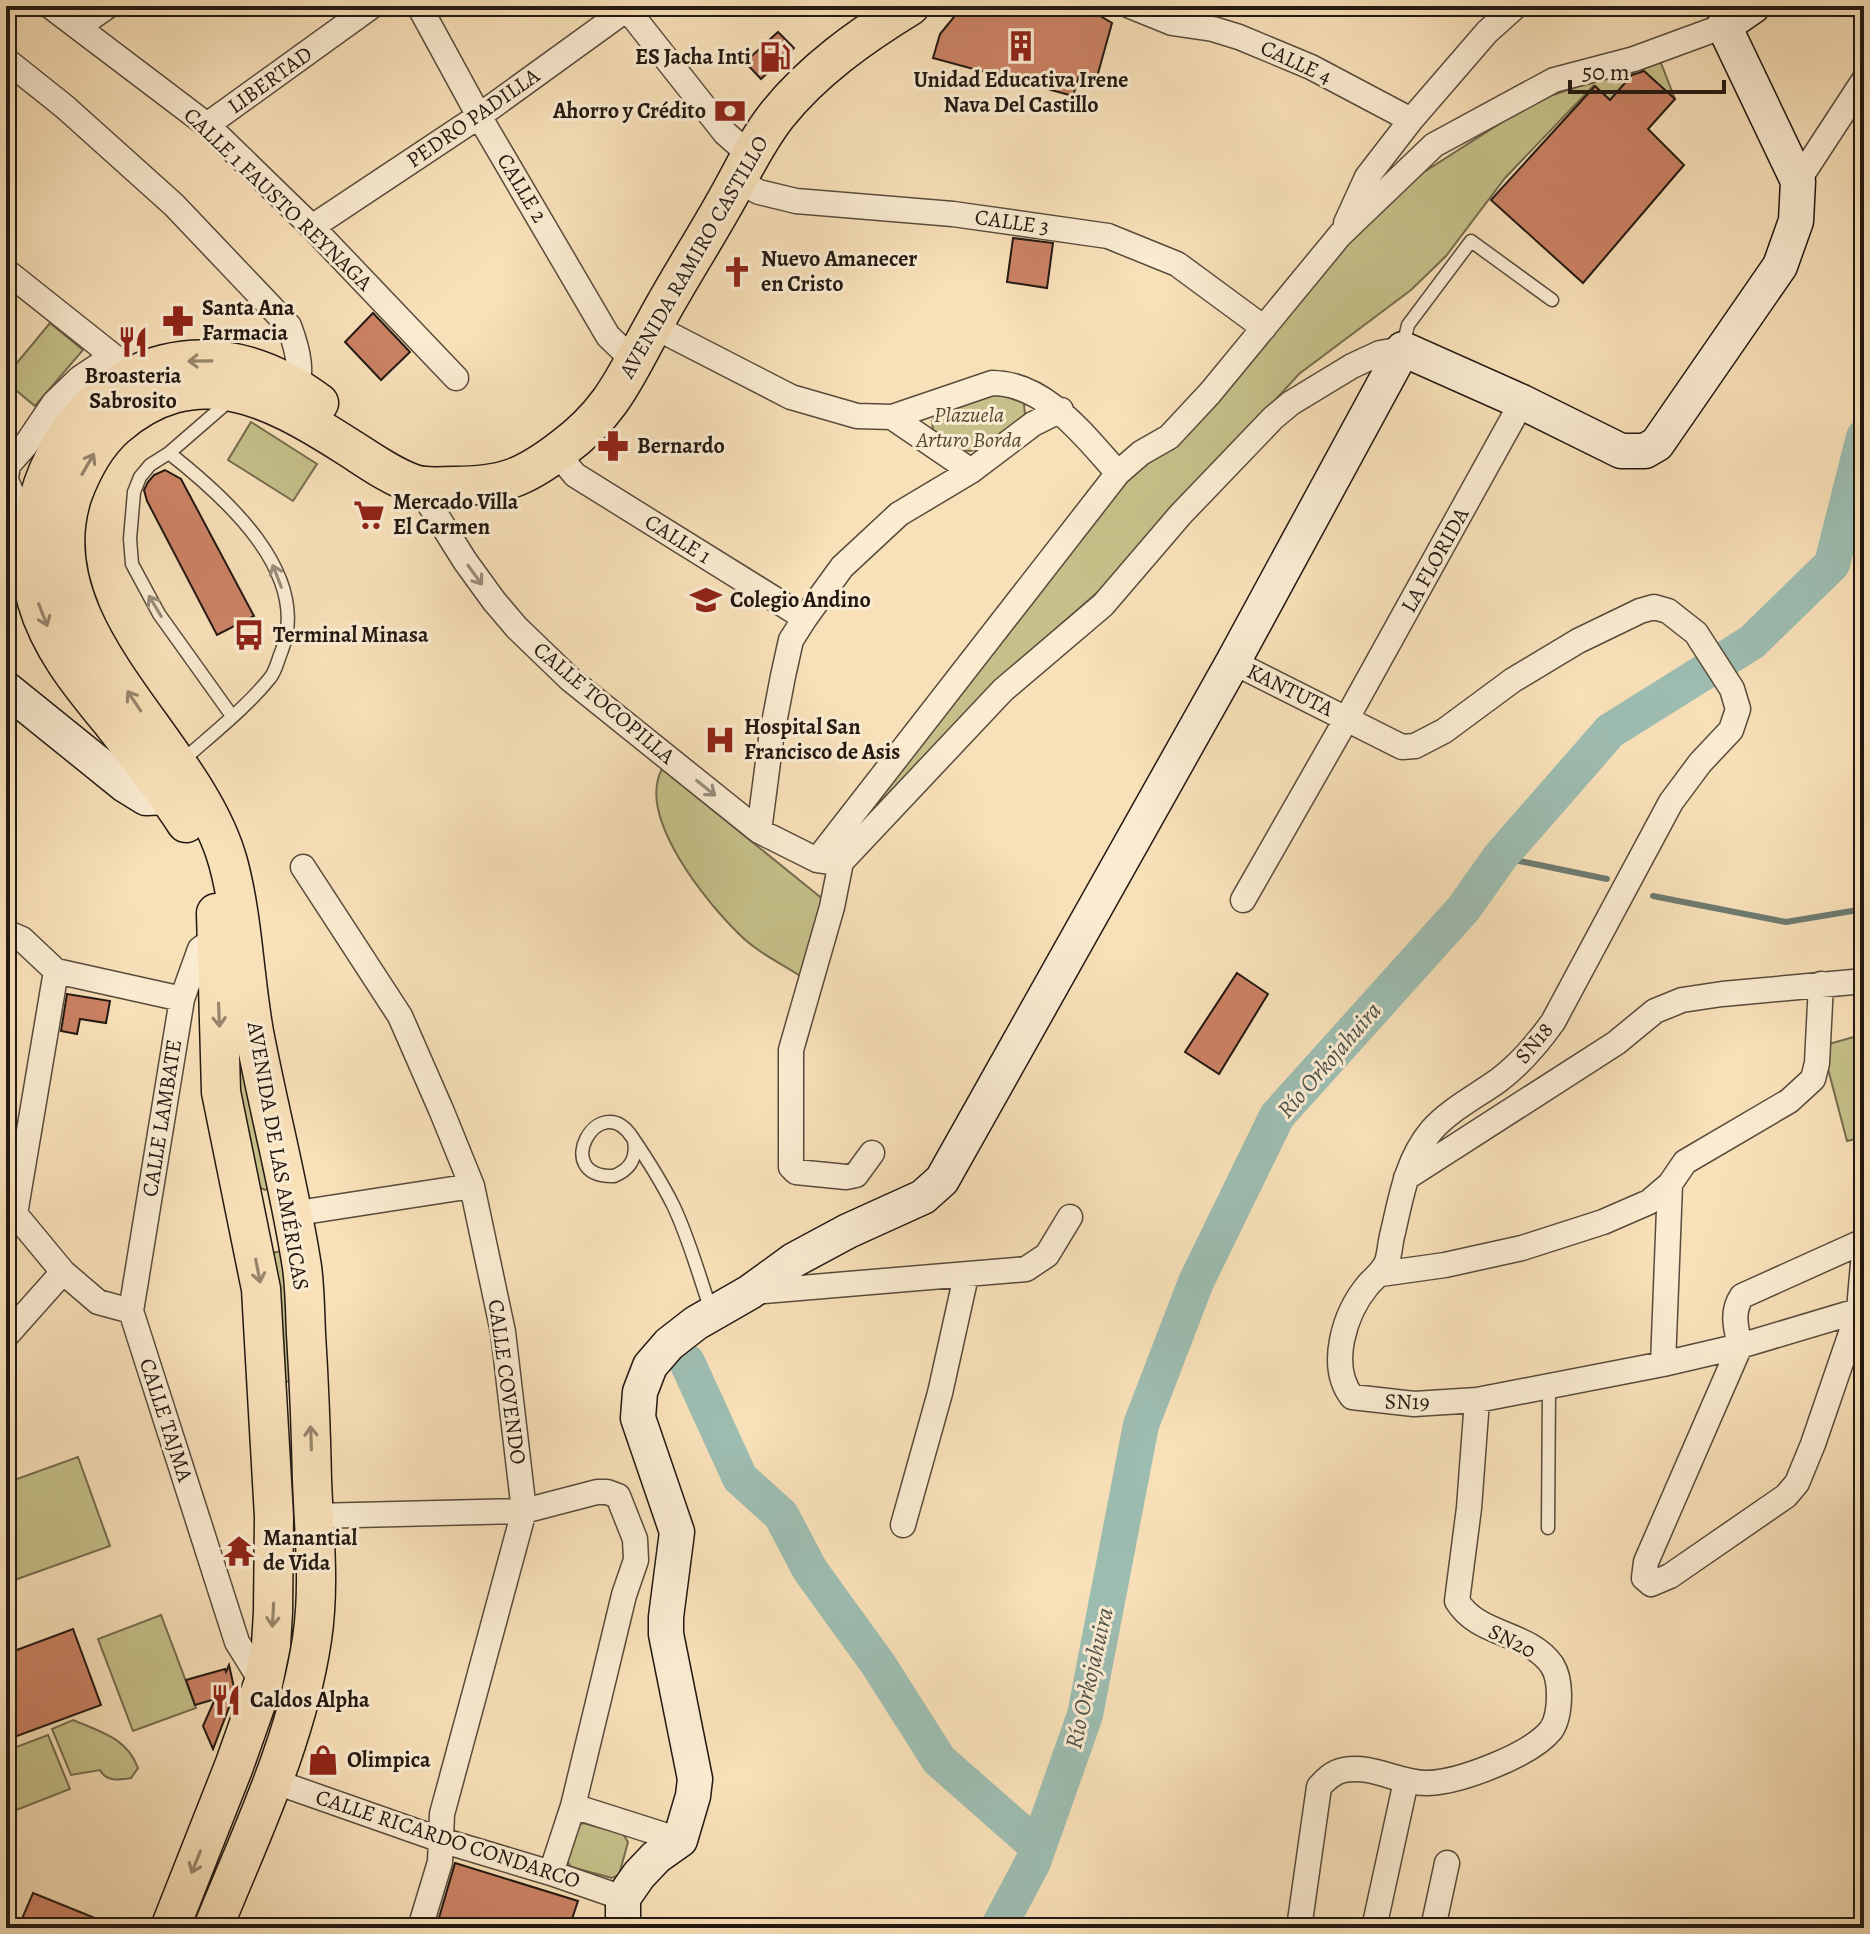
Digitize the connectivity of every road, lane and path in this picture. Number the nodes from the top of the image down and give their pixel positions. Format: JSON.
{"nodes":[{"id":1,"x":50,"y":6,"type":"edge"},
{"id":2,"x":108,"y":6,"type":"edge"},
{"id":3,"x":372,"y":6,"type":"edge"},
{"id":4,"x":419,"y":6,"type":"edge"},
{"id":5,"x":910,"y":6,"type":"edge"},
{"id":6,"x":1130,"y":6,"type":"edge"},
{"id":7,"x":1516,"y":6,"type":"edge"},
{"id":8,"x":1753,"y":6,"type":"edge"},
{"id":9,"x":629,"y":8,"type":"edge"},
{"id":10,"x":1179,"y":15,"type":"edge"},
{"id":11,"x":1724,"y":26,"type":"junction"},
{"id":12,"x":78,"y":27,"type":"junction"},
{"id":13,"x":6,"y":60,"type":"edge"},
{"id":14,"x":1864,"y":80,"type":"edge"},
{"id":15,"x":479,"y":116,"type":"junction"},
{"id":16,"x":1411,"y":120,"type":"junction"},
{"id":17,"x":207,"y":125,"type":"junction"},
{"id":18,"x":743,"y":168,"type":"junction"},
{"id":19,"x":1798,"y":181,"type":"junction"},
{"id":20,"x":312,"y":227,"type":"junction"},
{"id":21,"x":1340,"y":235,"type":"junction"},
{"id":22,"x":6,"y":271,"type":"edge"},
{"id":23,"x":1552,"y":300,"type":"dead end"},
{"id":24,"x":653,"y":326,"type":"junction"},
{"id":25,"x":1264,"y":328,"type":"junction"},
{"id":26,"x":1403,"y":349,"type":"junction"},
{"id":27,"x":636,"y":363,"type":"junction"},
{"id":28,"x":456,"y":378,"type":"dead end"},
{"id":29,"x":241,"y":379,"type":"junction"},
{"id":30,"x":127,"y":380,"type":"junction"},
{"id":31,"x":292,"y":398,"type":"junction"},
{"id":32,"x":1522,"y":402,"type":"junction"},
{"id":33,"x":1061,"y":410,"type":"junction"},
{"id":34,"x":892,"y":417,"type":"junction"},
{"id":35,"x":16,"y":438,"type":"edge"},
{"id":36,"x":169,"y":453,"type":"junction"},
{"id":37,"x":557,"y":453,"type":"junction"},
{"id":38,"x":971,"y":471,"type":"junction"},
{"id":39,"x":1118,"y":473,"type":"junction"},
{"id":40,"x":6,"y":479,"type":"edge"},
{"id":41,"x":418,"y":486,"type":"junction"},
{"id":42,"x":31,"y":539,"type":"junction"},
{"id":43,"x":805,"y":618,"type":"junction"},
{"id":44,"x":1233,"y":662,"type":"junction"},
{"id":45,"x":6,"y":689,"type":"edge"},
{"id":46,"x":1732,"y":689,"type":"joint"},
{"id":47,"x":232,"y":716,"type":"junction"},
{"id":48,"x":1347,"y":718,"type":"junction"},
{"id":49,"x":174,"y":781,"type":"junction"},
{"id":50,"x":759,"y":831,"type":"junction"},
{"id":51,"x":829,"y":861,"type":"junction"},
{"id":52,"x":303,"y":867,"type":"dead end"},
{"id":53,"x":1243,"y":900,"type":"dead end"},
{"id":54,"x":6,"y":932,"type":"edge"},
{"id":55,"x":229,"y":936,"type":"junction"},
{"id":56,"x":56,"y":971,"type":"junction"},
{"id":57,"x":1864,"y":981,"type":"edge"},
{"id":58,"x":1821,"y":984,"type":"junction"},
{"id":59,"x":182,"y":999,"type":"junction"},
{"id":60,"x":634,"y":1140,"type":"junction"},
{"id":61,"x":872,"y":1153,"type":"dead end"},
{"id":62,"x":1406,"y":1178,"type":"junction"},
{"id":63,"x":1670,"y":1184,"type":"junction"},
{"id":64,"x":472,"y":1186,"type":"junction"},
{"id":65,"x":10,"y":1210,"type":"edge"},
{"id":66,"x":291,"y":1214,"type":"junction"},
{"id":67,"x":1070,"y":1217,"type":"dead end"},
{"id":68,"x":249,"y":1222,"type":"junction"},
{"id":69,"x":1864,"y":1241,"type":"edge"},
{"id":70,"x":1864,"y":1252,"type":"edge"},
{"id":71,"x":63,"y":1272,"type":"junction"},
{"id":72,"x":1381,"y":1274,"type":"junction"},
{"id":73,"x":966,"y":1276,"type":"junction"},
{"id":74,"x":750,"y":1292,"type":"junction"},
{"id":75,"x":1861,"y":1310,"type":"edge"},
{"id":76,"x":131,"y":1311,"type":"junction"},
{"id":77,"x":712,"y":1313,"type":"junction"},
{"id":78,"x":6,"y":1336,"type":"edge"},
{"id":79,"x":1740,"y":1346,"type":"junction"},
{"id":80,"x":1663,"y":1364,"type":"junction"},
{"id":81,"x":1344,"y":1386,"type":"joint"},
{"id":82,"x":1549,"y":1386,"type":"junction"},
{"id":83,"x":1477,"y":1400,"type":"junction"},
{"id":84,"x":524,"y":1511,"type":"junction"},
{"id":85,"x":314,"y":1516,"type":"junction"},
{"id":86,"x":274,"y":1517,"type":"junction"},
{"id":87,"x":903,"y":1525,"type":"dead end"},
{"id":88,"x":1548,"y":1528,"type":"dead end"},
{"id":89,"x":263,"y":1684,"type":"junction"},
{"id":90,"x":234,"y":1766,"type":"junction"},
{"id":91,"x":273,"y":1781,"type":"junction"},
{"id":92,"x":1406,"y":1781,"type":"junction"},
{"id":93,"x":573,"y":1806,"type":"junction"},
{"id":94,"x":441,"y":1840,"type":"junction"},
{"id":95,"x":680,"y":1840,"type":"junction"},
{"id":96,"x":1447,"y":1863,"type":"dead end"},
{"id":97,"x":551,"y":1873,"type":"junction"},
{"id":98,"x":623,"y":1913,"type":"edge"},
{"id":99,"x":170,"y":1928,"type":"edge"},
{"id":100,"x":213,"y":1928,"type":"edge"},
{"id":101,"x":420,"y":1928,"type":"edge"},
{"id":102,"x":1299,"y":1928,"type":"edge"},
{"id":103,"x":1374,"y":1928,"type":"edge"},
{"id":104,"x":1433,"y":1928,"type":"edge"}],
"edges":[{"from":1,"to":12,"type":"street","name":"CALLE 1 FAUSTO REYNAGA"},
{"from":2,"to":12,"type":"street"},
{"from":3,"to":17,"type":"street","name":"LIBERTAD"},
{"from":4,"to":15,"type":"street","name":"CALLE 2"},
{"from":5,"to":18,"type":"main road","name":"AVENIDA RAMIRO CASTILLO"},
{"from":6,"to":10,"type":"street","name":"CALLE 4"},
{"from":7,"to":16,"type":"street"},
{"from":8,"to":11,"type":"main road"},
{"from":9,"to":15,"type":"street","name":"PEDRO PADILLA"},
{"from":9,"to":18,"type":"street"},
{"from":10,"to":16,"type":"street","name":"CALLE 4"},
{"from":11,"to":19,"type":"main road"},
{"from":11,"to":21,"type":"street"},
{"from":12,"to":17,"type":"street","name":"CALLE 1 FAUSTO REYNAGA"},
{"from":13,"to":31,"type":"street"},
{"from":14,"to":19,"type":"street"},
{"from":15,"to":20,"type":"street","name":"PEDRO PADILLA"},
{"from":15,"to":27,"type":"street","name":"CALLE 2"},
{"from":16,"to":21,"type":"street"},
{"from":17,"to":20,"type":"street","name":"CALLE 1 FAUSTO REYNAGA"},
{"from":18,"to":24,"type":"main road","name":"AVENIDA RAMIRO CASTILLO"},
{"from":18,"to":25,"type":"street","name":"CALLE 3"},
{"from":19,"to":32,"type":"main road"},
{"from":20,"to":28,"type":"street","name":"CALLE 1 FAUSTO REYNAGA"},
{"from":21,"to":25,"type":"street"},
{"from":22,"to":30,"type":"street"},
{"from":23,"to":26,"type":"lane"},
{"from":24,"to":27,"type":"main road","name":"AVENIDA RAMIRO CASTILLO"},
{"from":24,"to":34,"type":"street"},
{"from":25,"to":39,"type":"street"},
{"from":26,"to":32,"type":"main road"},
{"from":26,"to":44,"type":"main road"},
{"from":26,"to":51,"type":"street"},
{"from":27,"to":37,"type":"main road","name":"AVENIDA RAMIRO CASTILLO"},
{"from":29,"to":30,"type":"main road","name":"AVENIDA RAMIRO CASTILLO"},
{"from":29,"to":31,"type":"main road","name":"AVENIDA RAMIRO CASTILLO"},
{"from":29,"to":36,"type":"lane"},
{"from":30,"to":35,"type":"street"},
{"from":30,"to":42,"type":"main road","name":"AVENIDA RAMIRO CASTILLO"},
{"from":49,"to":30,"type":"main road","name":"AVENIDA RAMIRO CASTILLO","one_way":true},
{"from":31,"to":37,"type":"main road","name":"AVENIDA RAMIRO CASTILLO"},
{"from":31,"to":41,"type":"main road","name":"AVENIDA RAMIRO CASTILLO"},
{"from":32,"to":48,"type":"street","name":"LA FLORIDA"},
{"from":33,"to":34,"type":"street"},
{"from":33,"to":38,"type":"street"},
{"from":33,"to":39,"type":"street"},
{"from":34,"to":38,"type":"street"},
{"from":35,"to":40,"type":"street"},
{"from":47,"to":36,"type":"lane","one_way":true},
{"from":47,"to":36,"type":"lane","one_way":true},
{"from":37,"to":41,"type":"main road","name":"AVENIDA RAMIRO CASTILLO"},
{"from":37,"to":43,"type":"street","name":"CALLE 1"},
{"from":38,"to":43,"type":"street"},
{"from":39,"to":51,"type":"street"},
{"from":40,"to":42,"type":"street"},
{"from":41,"to":50,"type":"street","name":"CALLE TOCOPILLA","one_way":true},
{"from":42,"to":49,"type":"main road","name":"AVENIDA RAMIRO CASTILLO","one_way":true},
{"from":43,"to":50,"type":"street"},
{"from":44,"to":48,"type":"street","name":"KANTUTA"},
{"from":44,"to":74,"type":"main road"},
{"from":45,"to":49,"type":"main road"},
{"from":46,"to":48,"type":"street","name":"KANTUTA"},
{"from":46,"to":62,"type":"street","name":"SN18"},
{"from":47,"to":49,"type":"lane"},
{"from":48,"to":53,"type":"street","name":"LA FLORIDA"},
{"from":49,"to":55,"type":"main road","name":"AVENIDA DE LAS AMÉRICAS"},
{"from":50,"to":51,"type":"street","name":"CALLE TOCOPILLA"},
{"from":51,"to":61,"type":"street"},
{"from":52,"to":64,"type":"street","name":"CALLE COVENDO"},
{"from":54,"to":56,"type":"street"},
{"from":55,"to":59,"type":"street","name":"CALLE LAMBATE"},
{"from":55,"to":66,"type":"main road","name":"AVENIDA DE LAS AMÉRICAS"},
{"from":55,"to":68,"type":"main road","name":"AVENIDA DE LAS AMÉRICAS","one_way":true},
{"from":56,"to":59,"type":"street"},
{"from":56,"to":65,"type":"street"},
{"from":57,"to":58,"type":"street"},
{"from":58,"to":62,"type":"street"},
{"from":58,"to":63,"type":"street"},
{"from":59,"to":76,"type":"street","name":"CALLE LAMBATE"},
{"from":60,"to":60,"type":"lane"},
{"from":60,"to":77,"type":"lane"},
{"from":62,"to":72,"type":"street","name":"SN18"},
{"from":63,"to":72,"type":"street"},
{"from":63,"to":80,"type":"street"},
{"from":64,"to":66,"type":"street"},
{"from":64,"to":84,"type":"street","name":"CALLE COVENDO"},
{"from":65,"to":71,"type":"street"},
{"from":66,"to":68,"type":"main road"},
{"from":85,"to":66,"type":"main road","name":"AVENIDA DE LAS AMÉRICAS","one_way":true},
{"from":67,"to":73,"type":"street"},
{"from":68,"to":86,"type":"main road","name":"AVENIDA DE LAS AMÉRICAS","one_way":true},
{"from":69,"to":79,"type":"street"},
{"from":70,"to":75,"type":"street"},
{"from":71,"to":76,"type":"street"},
{"from":71,"to":78,"type":"street"},
{"from":72,"to":81,"type":"street","name":"SN18"},
{"from":73,"to":74,"type":"street"},
{"from":73,"to":87,"type":"street"},
{"from":74,"to":77,"type":"main road"},
{"from":75,"to":79,"type":"street","name":"SN19"},
{"from":75,"to":79,"type":"street"},
{"from":76,"to":89,"type":"street","name":"CALLE TAJMA"},
{"from":77,"to":95,"type":"main road"},
{"from":79,"to":80,"type":"street","name":"SN19"},
{"from":80,"to":82,"type":"street","name":"SN19"},
{"from":81,"to":83,"type":"street","name":"SN19"},
{"from":82,"to":83,"type":"street","name":"SN19"},
{"from":82,"to":88,"type":"lane"},
{"from":83,"to":92,"type":"street","name":"SN20"},
{"from":84,"to":85,"type":"street"},
{"from":84,"to":93,"type":"street"},
{"from":84,"to":94,"type":"street","name":"CALLE COVENDO"},
{"from":85,"to":86,"type":"main road"},
{"from":85,"to":91,"type":"main road","name":"AVENIDA DE LAS AMÉRICAS"},
{"from":86,"to":89,"type":"main road","name":"AVENIDA DE LAS AMÉRICAS","one_way":true},
{"from":89,"to":90,"type":"main road","name":"AVENIDA DE LAS AMÉRICAS"},
{"from":90,"to":91,"type":"main road"},
{"from":90,"to":99,"type":"main road","name":"AVENIDA DE LAS AMÉRICAS","one_way":true},
{"from":91,"to":94,"type":"street","name":"CALLE RICARDO CONDARCO"},
{"from":91,"to":100,"type":"main road","name":"AVENIDA DE LAS AMÉRICAS"},
{"from":92,"to":102,"type":"street","name":"SN20"},
{"from":92,"to":103,"type":"street"},
{"from":93,"to":95,"type":"street"},
{"from":93,"to":97,"type":"street"},
{"from":94,"to":97,"type":"street","name":"CALLE RICARDO CONDARCO"},
{"from":94,"to":101,"type":"street","name":"CALLE COVENDO"},
{"from":95,"to":98,"type":"main road"},
{"from":96,"to":104,"type":"street"},
{"from":97,"to":98,"type":"street","name":"CALLE RICARDO CONDARCO"}]}
